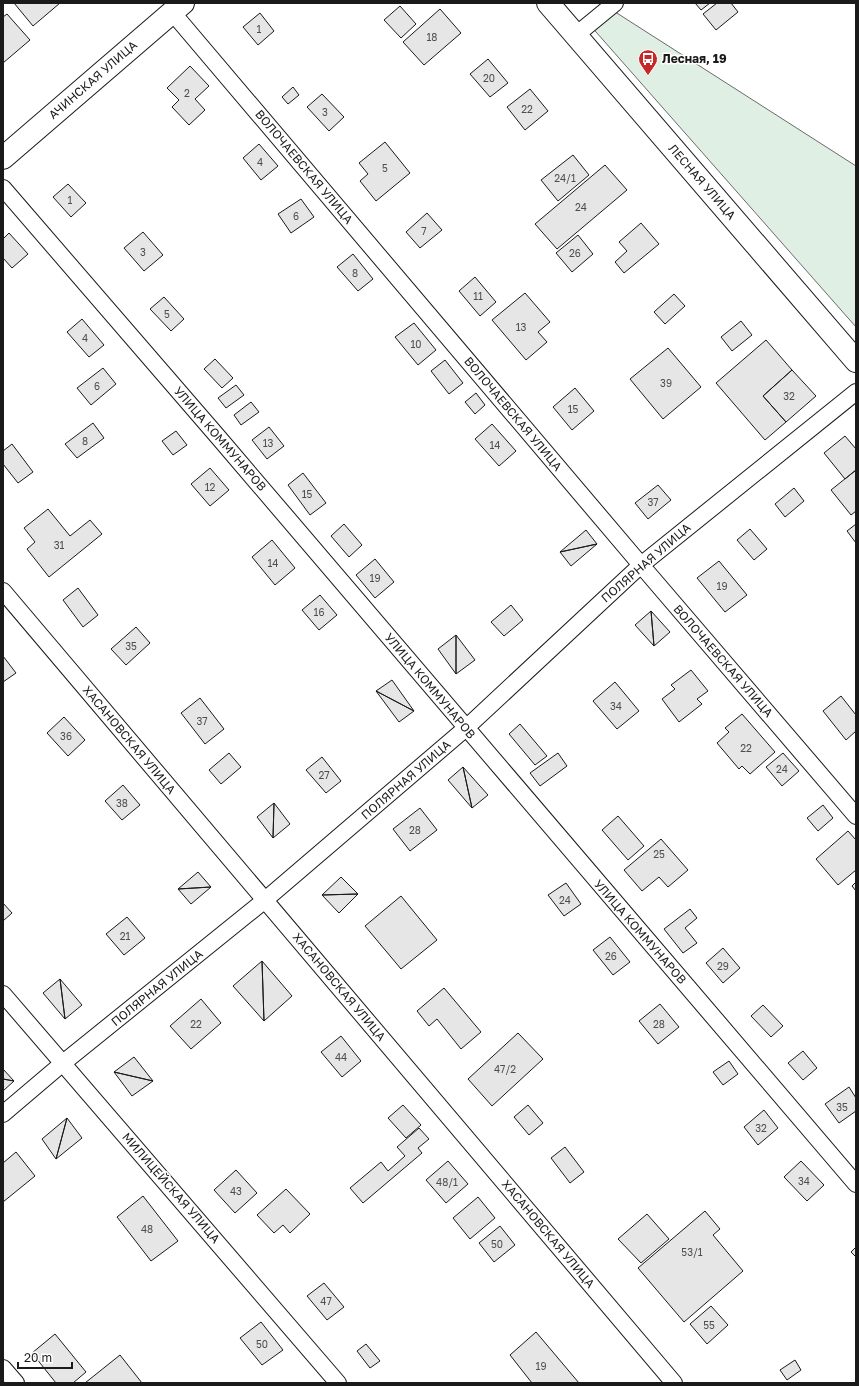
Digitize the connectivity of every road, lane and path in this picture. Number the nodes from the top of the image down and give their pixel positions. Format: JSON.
{"nodes":[{"id":1,"x":548,"y":3,"type":"edge"},
{"id":2,"x":615,"y":3,"type":"edge"},
{"id":3,"x":178,"y":8,"type":"edge"},
{"id":4,"x":576,"y":35,"type":"junction"},
{"id":5,"x":3,"y":158,"type":"edge"},
{"id":6,"x":3,"y":188,"type":"edge"},
{"id":7,"x":856,"y":361,"type":"edge"},
{"id":8,"x":856,"y":392,"type":"edge"},
{"id":9,"x":641,"y":564,"type":"junction"},
{"id":10,"x":3,"y":591,"type":"edge"},
{"id":11,"x":466,"y":728,"type":"junction"},
{"id":12,"x":856,"y":816,"type":"edge"},
{"id":13,"x":265,"y":900,"type":"junction"},
{"id":14,"x":3,"y":994,"type":"edge"},
{"id":15,"x":63,"y":1063,"type":"junction"},
{"id":16,"x":3,"y":1114,"type":"edge"},
{"id":17,"x":856,"y":1184,"type":"edge"},
{"id":18,"x":3,"y":1368,"type":"edge"},
{"id":19,"x":16,"y":1383,"type":"edge"},
{"id":20,"x":338,"y":1383,"type":"edge"},
{"id":21,"x":674,"y":1383,"type":"edge"}],
"edges":[{"from":1,"to":4,"type":"street","name":"ЛЕСНАЯ УЛИЦА"},
{"from":2,"to":4,"type":"street"},
{"from":3,"to":5,"type":"street","name":"АЧИНСКАЯ УЛИЦА"},
{"from":3,"to":9,"type":"street","name":"ВОЛОЧАЕВСКАЯ УЛИЦА"},
{"from":4,"to":7,"type":"street","name":"ЛЕСНАЯ УЛИЦА"},
{"from":6,"to":11,"type":"street","name":"УЛИЦА КОММУНАРОВ"},
{"from":8,"to":9,"type":"street","name":"ПОЛЯРНАЯ УЛИЦА"},
{"from":9,"to":11,"type":"street","name":"ПОЛЯРНАЯ УЛИЦА"},
{"from":9,"to":12,"type":"street","name":"ВОЛОЧАЕВСКАЯ УЛИЦА"},
{"from":10,"to":13,"type":"street","name":"ХАСАНОВСКАЯ УЛИЦА"},
{"from":11,"to":13,"type":"street","name":"ПОЛЯРНАЯ УЛИЦА"},
{"from":11,"to":17,"type":"street","name":"УЛИЦА КОММУНАРОВ"},
{"from":13,"to":15,"type":"street","name":"ПОЛЯРНАЯ УЛИЦА"},
{"from":13,"to":21,"type":"street","name":"ХАСАНОВСКАЯ УЛИЦА"},
{"from":14,"to":15,"type":"street","name":"МИЛИЦЕЙСКАЯ УЛИЦА"},
{"from":15,"to":16,"type":"street","name":"ПОЛЯРНАЯ УЛИЦА"},
{"from":15,"to":20,"type":"street","name":"МИЛИЦЕЙСКАЯ УЛИЦА"},
{"from":18,"to":19,"type":"street"}]}
